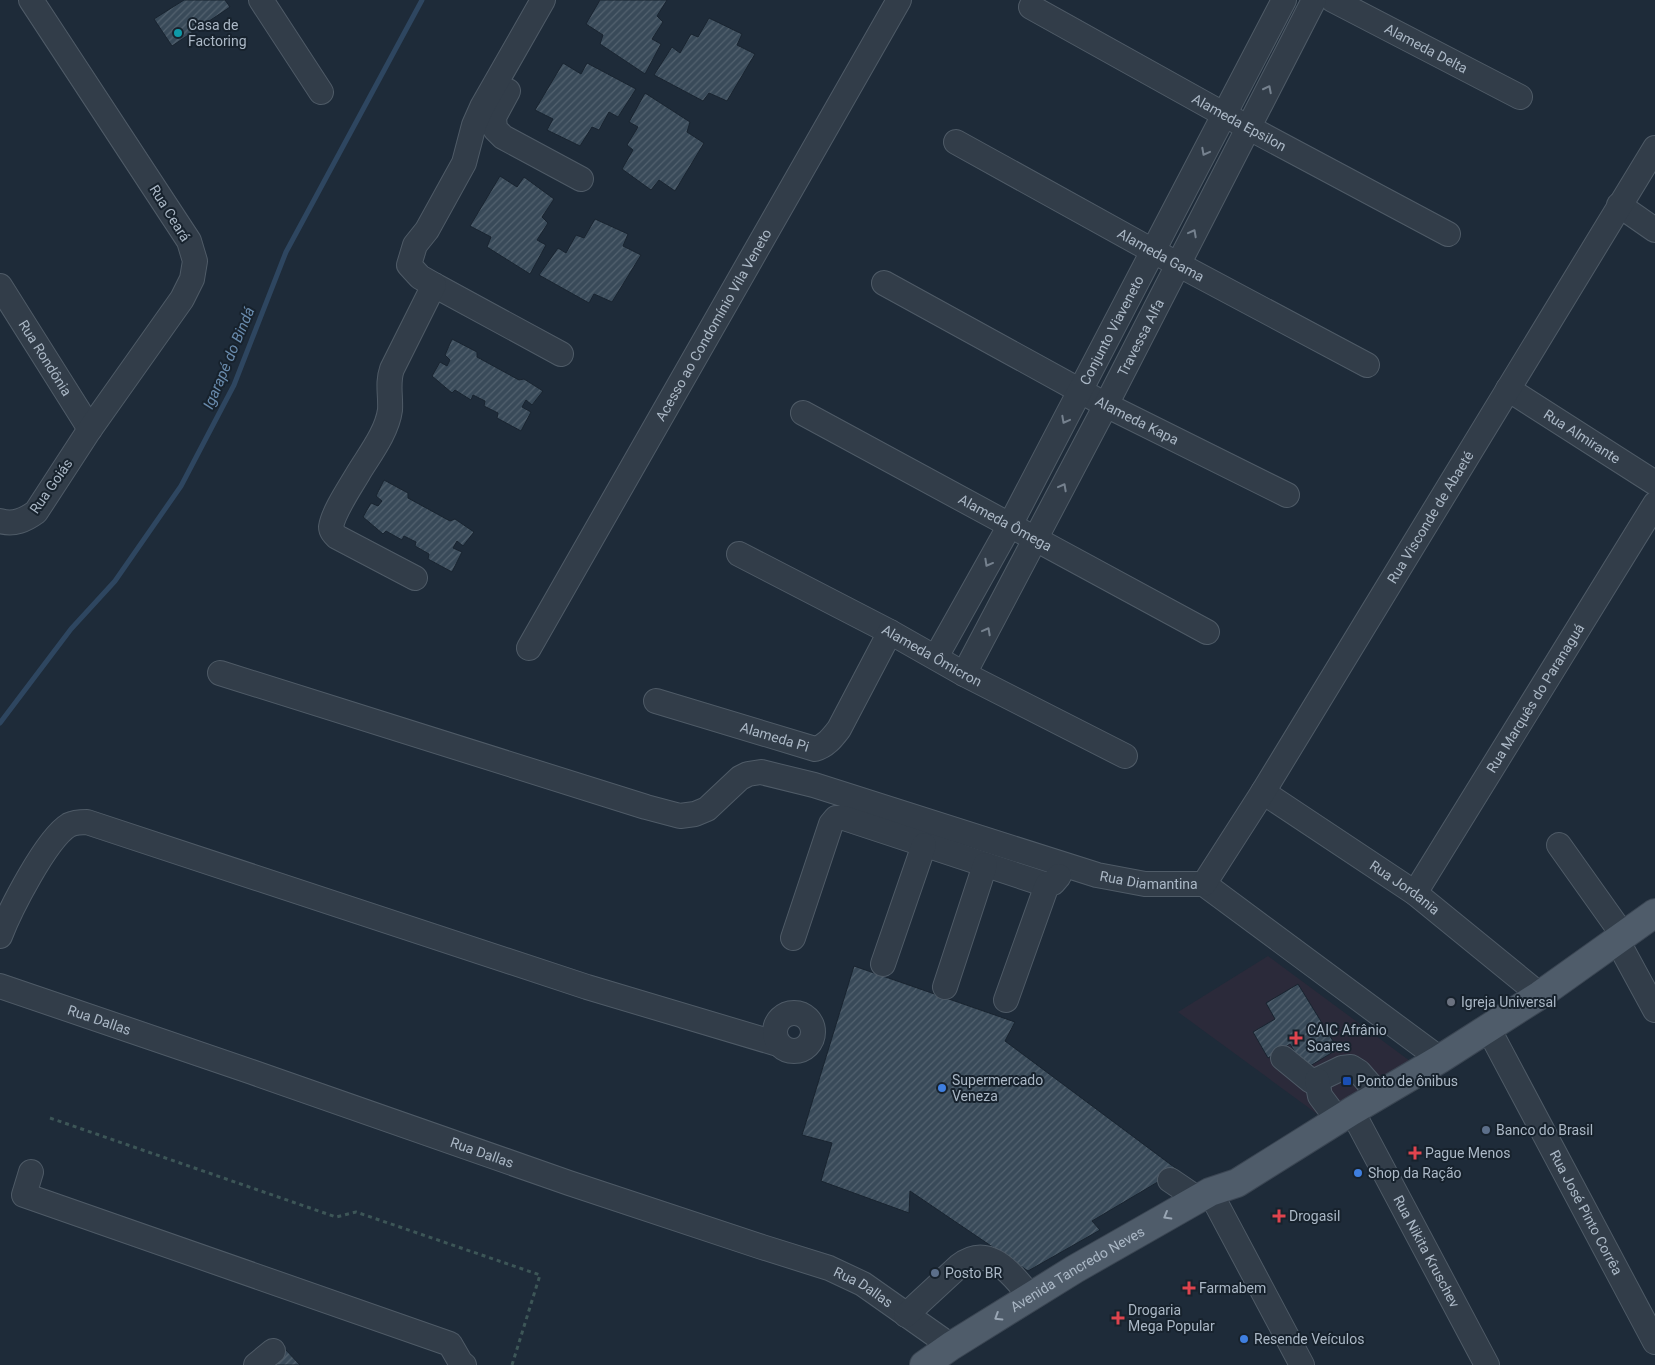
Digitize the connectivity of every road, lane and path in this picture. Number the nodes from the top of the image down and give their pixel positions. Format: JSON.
{"nodes":[{"id":1,"x":31,"y":0,"type":"edge"},
{"id":2,"x":261,"y":0,"type":"edge"},
{"id":3,"x":543,"y":0,"type":"edge"},
{"id":4,"x":559,"y":0,"type":"edge"},
{"id":5,"x":899,"y":0,"type":"edge"},
{"id":6,"x":1284,"y":0,"type":"edge"},
{"id":7,"x":1314,"y":0,"type":"edge"},
{"id":8,"x":1333,"y":0,"type":"edge"},
{"id":9,"x":1032,"y":7,"type":"dead end"},
{"id":10,"x":321,"y":92,"type":"dead end"},
{"id":11,"x":1520,"y":97,"type":"dead end"},
{"id":12,"x":1225,"y":115,"type":"junction"},
{"id":13,"x":1248,"y":128,"type":"junction"},
{"id":14,"x":956,"y":142,"type":"dead end"},
{"id":15,"x":1655,"y":148,"type":"edge"},
{"id":16,"x":580,"y":179,"type":"dead end"},
{"id":17,"x":1618,"y":205,"type":"junction"},
{"id":18,"x":1655,"y":230,"type":"edge"},
{"id":19,"x":1448,"y":234,"type":"dead end"},
{"id":20,"x":1153,"y":251,"type":"junction"},
{"id":21,"x":1177,"y":263,"type":"junction"},
{"id":22,"x":884,"y":283,"type":"dead end"},
{"id":23,"x":434,"y":285,"type":"junction"},
{"id":24,"x":0,"y":286,"type":"edge"},
{"id":25,"x":561,"y":354,"type":"dead end"},
{"id":26,"x":1366,"y":365,"type":"dead end"},
{"id":27,"x":1508,"y":389,"type":"junction"},
{"id":28,"x":1081,"y":391,"type":"junction"},
{"id":29,"x":1106,"y":405,"type":"junction"},
{"id":30,"x":804,"y":413,"type":"dead end"},
{"id":31,"x":90,"y":429,"type":"junction"},
{"id":32,"x":1655,"y":483,"type":"edge"},
{"id":33,"x":1287,"y":495,"type":"dead end"},
{"id":34,"x":1655,"y":504,"type":"edge"},
{"id":35,"x":1,"y":523,"type":"edge"},
{"id":36,"x":1010,"y":525,"type":"junction"},
{"id":37,"x":1035,"y":539,"type":"junction"},
{"id":38,"x":739,"y":554,"type":"dead end"},
{"id":39,"x":416,"y":578,"type":"dead end"},
{"id":40,"x":890,"y":632,"type":"junction"},
{"id":41,"x":1207,"y":632,"type":"dead end"},
{"id":42,"x":529,"y":648,"type":"dead end"},
{"id":43,"x":936,"y":657,"type":"junction"},
{"id":44,"x":220,"y":673,"type":"dead end"},
{"id":45,"x":964,"y":674,"type":"junction"},
{"id":46,"x":656,"y":701,"type":"dead end"},
{"id":47,"x":1125,"y":756,"type":"dead end"},
{"id":48,"x":1263,"y":792,"type":"junction"},
{"id":49,"x":924,"y":844,"type":"junction"},
{"id":50,"x":1559,"y":845,"type":"dead end"},
{"id":51,"x":985,"y":865,"type":"junction"},
{"id":52,"x":1065,"y":865,"type":"junction"},
{"id":53,"x":1204,"y":884,"type":"junction"},
{"id":54,"x":1047,"y":885,"type":"junction"},
{"id":55,"x":1415,"y":893,"type":"junction"},
{"id":56,"x":1655,"y":913,"type":"edge"},
{"id":57,"x":2,"y":932,"type":"edge"},
{"id":58,"x":1620,"y":937,"type":"junction"},
{"id":59,"x":792,"y":938,"type":"dead end"},
{"id":60,"x":884,"y":964,"type":"dead end"},
{"id":61,"x":0,"y":986,"type":"edge"},
{"id":62,"x":945,"y":987,"type":"dead end"},
{"id":63,"x":1540,"y":995,"type":"junction"},
{"id":64,"x":1006,"y":1000,"type":"dead end"},
{"id":65,"x":1655,"y":1010,"type":"edge"},
{"id":66,"x":1488,"y":1028,"type":"junction"},
{"id":67,"x":778,"y":1044,"type":"dead end"},
{"id":68,"x":1283,"y":1058,"type":"dead end"},
{"id":69,"x":1440,"y":1059,"type":"junction"},
{"id":70,"x":1317,"y":1080,"type":"junction"},
{"id":71,"x":1379,"y":1095,"type":"junction"},
{"id":72,"x":1345,"y":1116,"type":"junction"},
{"id":73,"x":50,"y":1118,"type":"dead end"},
{"id":74,"x":31,"y":1172,"type":"dead end"},
{"id":75,"x":1170,"y":1180,"type":"dead end"},
{"id":76,"x":1209,"y":1199,"type":"junction"},
{"id":77,"x":1031,"y":1297,"type":"junction"},
{"id":78,"x":906,"y":1315,"type":"junction"},
{"id":79,"x":1655,"y":1342,"type":"edge"},
{"id":80,"x":954,"y":1356,"type":"edge"},
{"id":81,"x":464,"y":1365,"type":"edge"},
{"id":82,"x":512,"y":1365,"type":"edge"},
{"id":83,"x":924,"y":1365,"type":"edge"},
{"id":84,"x":1302,"y":1365,"type":"edge"},
{"id":85,"x":1487,"y":1365,"type":"edge"}],
"edges":[{"from":1,"to":31,"type":"street","name":"Rua Ceará"},
{"from":2,"to":10,"type":"street"},
{"from":3,"to":23,"type":"street"},
{"from":4,"to":16,"type":"street"},
{"from":5,"to":42,"type":"street","name":"Acesso ao Condomínio Vila Veneto"},
{"from":6,"to":12,"type":"street","name":"Conjunto Viaveneto"},
{"from":13,"to":7,"type":"street","name":"Travessa Alfa","one_way":true},
{"from":8,"to":11,"type":"street","name":"Alameda Delta"},
{"from":9,"to":12,"type":"street","name":"Alameda Epsilon"},
{"from":12,"to":13,"type":"street","name":"Alameda Epsilon"},
{"from":12,"to":20,"type":"street","name":"Conjunto Viaveneto","one_way":true},
{"from":13,"to":19,"type":"street","name":"Alameda Epsilon"},
{"from":21,"to":13,"type":"street","name":"Travessa Alfa","one_way":true},
{"from":14,"to":20,"type":"street","name":"Alameda Gama"},
{"from":15,"to":17,"type":"street","name":"Rua Visconde de Abaeté"},
{"from":17,"to":18,"type":"street"},
{"from":17,"to":27,"type":"street","name":"Rua Visconde de Abaeté"},
{"from":20,"to":21,"type":"street","name":"Alameda Gama"},
{"from":20,"to":28,"type":"street","name":"Conjunto Viaveneto"},
{"from":21,"to":26,"type":"street","name":"Alameda Gama"},
{"from":21,"to":29,"type":"street","name":"Travessa Alfa"},
{"from":22,"to":28,"type":"street","name":"Alameda Kapa"},
{"from":23,"to":25,"type":"street"},
{"from":23,"to":39,"type":"street"},
{"from":24,"to":31,"type":"street","name":"Rua Rondônia"},
{"from":27,"to":32,"type":"street","name":"Rua Almirante"},
{"from":27,"to":48,"type":"street","name":"Rua Visconde de Abaeté"},
{"from":28,"to":29,"type":"street","name":"Alameda Kapa"},
{"from":28,"to":36,"type":"street","name":"Conjunto Viaveneto","one_way":true},
{"from":29,"to":33,"type":"street","name":"Alameda Kapa"},
{"from":37,"to":29,"type":"street","name":"Travessa Alfa","one_way":true},
{"from":30,"to":36,"type":"street","name":"Alameda Ômega"},
{"from":31,"to":35,"type":"street","name":"Rua Goiás"},
{"from":34,"to":55,"type":"street","name":"Rua Marquês do Paranaguá"},
{"from":36,"to":37,"type":"street","name":"Alameda Ômega"},
{"from":36,"to":43,"type":"street","name":"Conjunto Viaveneto","one_way":true},
{"from":37,"to":41,"type":"street","name":"Alameda Ômega"},
{"from":45,"to":37,"type":"street","name":"Travessa Alfa","one_way":true},
{"from":38,"to":40,"type":"street","name":"Alameda Ômicron"},
{"from":40,"to":43,"type":"street","name":"Alameda Ômicron"},
{"from":40,"to":46,"type":"street","name":"Alameda Pi"},
{"from":43,"to":45,"type":"street","name":"Alameda Ômicron"},
{"from":44,"to":52,"type":"street","name":"Rua Diamantina"},
{"from":45,"to":47,"type":"street","name":"Alameda Ômicron"},
{"from":48,"to":53,"type":"street","name":"Rua Visconde de Abaeté"},
{"from":48,"to":55,"type":"street","name":"Rua Jordania"},
{"from":49,"to":51,"type":"street"},
{"from":49,"to":59,"type":"street"},
{"from":49,"to":60,"type":"street"},
{"from":50,"to":58,"type":"street"},
{"from":51,"to":54,"type":"street"},
{"from":51,"to":62,"type":"street"},
{"from":52,"to":53,"type":"street","name":"Rua Diamantina"},
{"from":52,"to":54,"type":"street"},
{"from":53,"to":69,"type":"street","name":"Rua Diamantina"},
{"from":54,"to":64,"type":"street"},
{"from":55,"to":63,"type":"street","name":"Rua Jordania"},
{"from":56,"to":58,"type":"main road","name":"Avenida Tancredo Neves"},
{"from":57,"to":67,"type":"street"},
{"from":58,"to":63,"type":"main road","name":"Avenida Tancredo Neves"},
{"from":58,"to":65,"type":"street"},
{"from":61,"to":78,"type":"street","name":"Rua Dallas"},
{"from":63,"to":66,"type":"main road","name":"Avenida Tancredo Neves"},
{"from":66,"to":69,"type":"main road","name":"Avenida Tancredo Neves"},
{"from":66,"to":79,"type":"street","name":"Rua José Pinto Corrêa"},
{"from":68,"to":70,"type":"street"},
{"from":69,"to":71,"type":"main road","name":"Avenida Tancredo Neves"},
{"from":70,"to":71,"type":"street"},
{"from":70,"to":72,"type":"street","name":"Rua Nikita Kruschev"},
{"from":71,"to":72,"type":"main road","name":"Avenida Tancredo Neves"},
{"from":72,"to":76,"type":"main road","name":"Avenida Tancredo Neves"},
{"from":72,"to":85,"type":"street","name":"Rua Nikita Kruschev"},
{"from":73,"to":82,"type":"path"},
{"from":74,"to":81,"type":"street"},
{"from":75,"to":76,"type":"street"},
{"from":76,"to":77,"type":"main road","name":"Avenida Tancredo Neves","one_way":true},
{"from":76,"to":80,"type":"main road","name":"Avenida Tancredo Neves"},
{"from":76,"to":84,"type":"street"},
{"from":77,"to":78,"type":"street"},
{"from":77,"to":80,"type":"main road","name":"Avenida Tancredo Neves","one_way":true},
{"from":78,"to":80,"type":"street","name":"Rua Dallas"},
{"from":80,"to":83,"type":"main road","name":"Avenida Tancredo Neves"}]}
